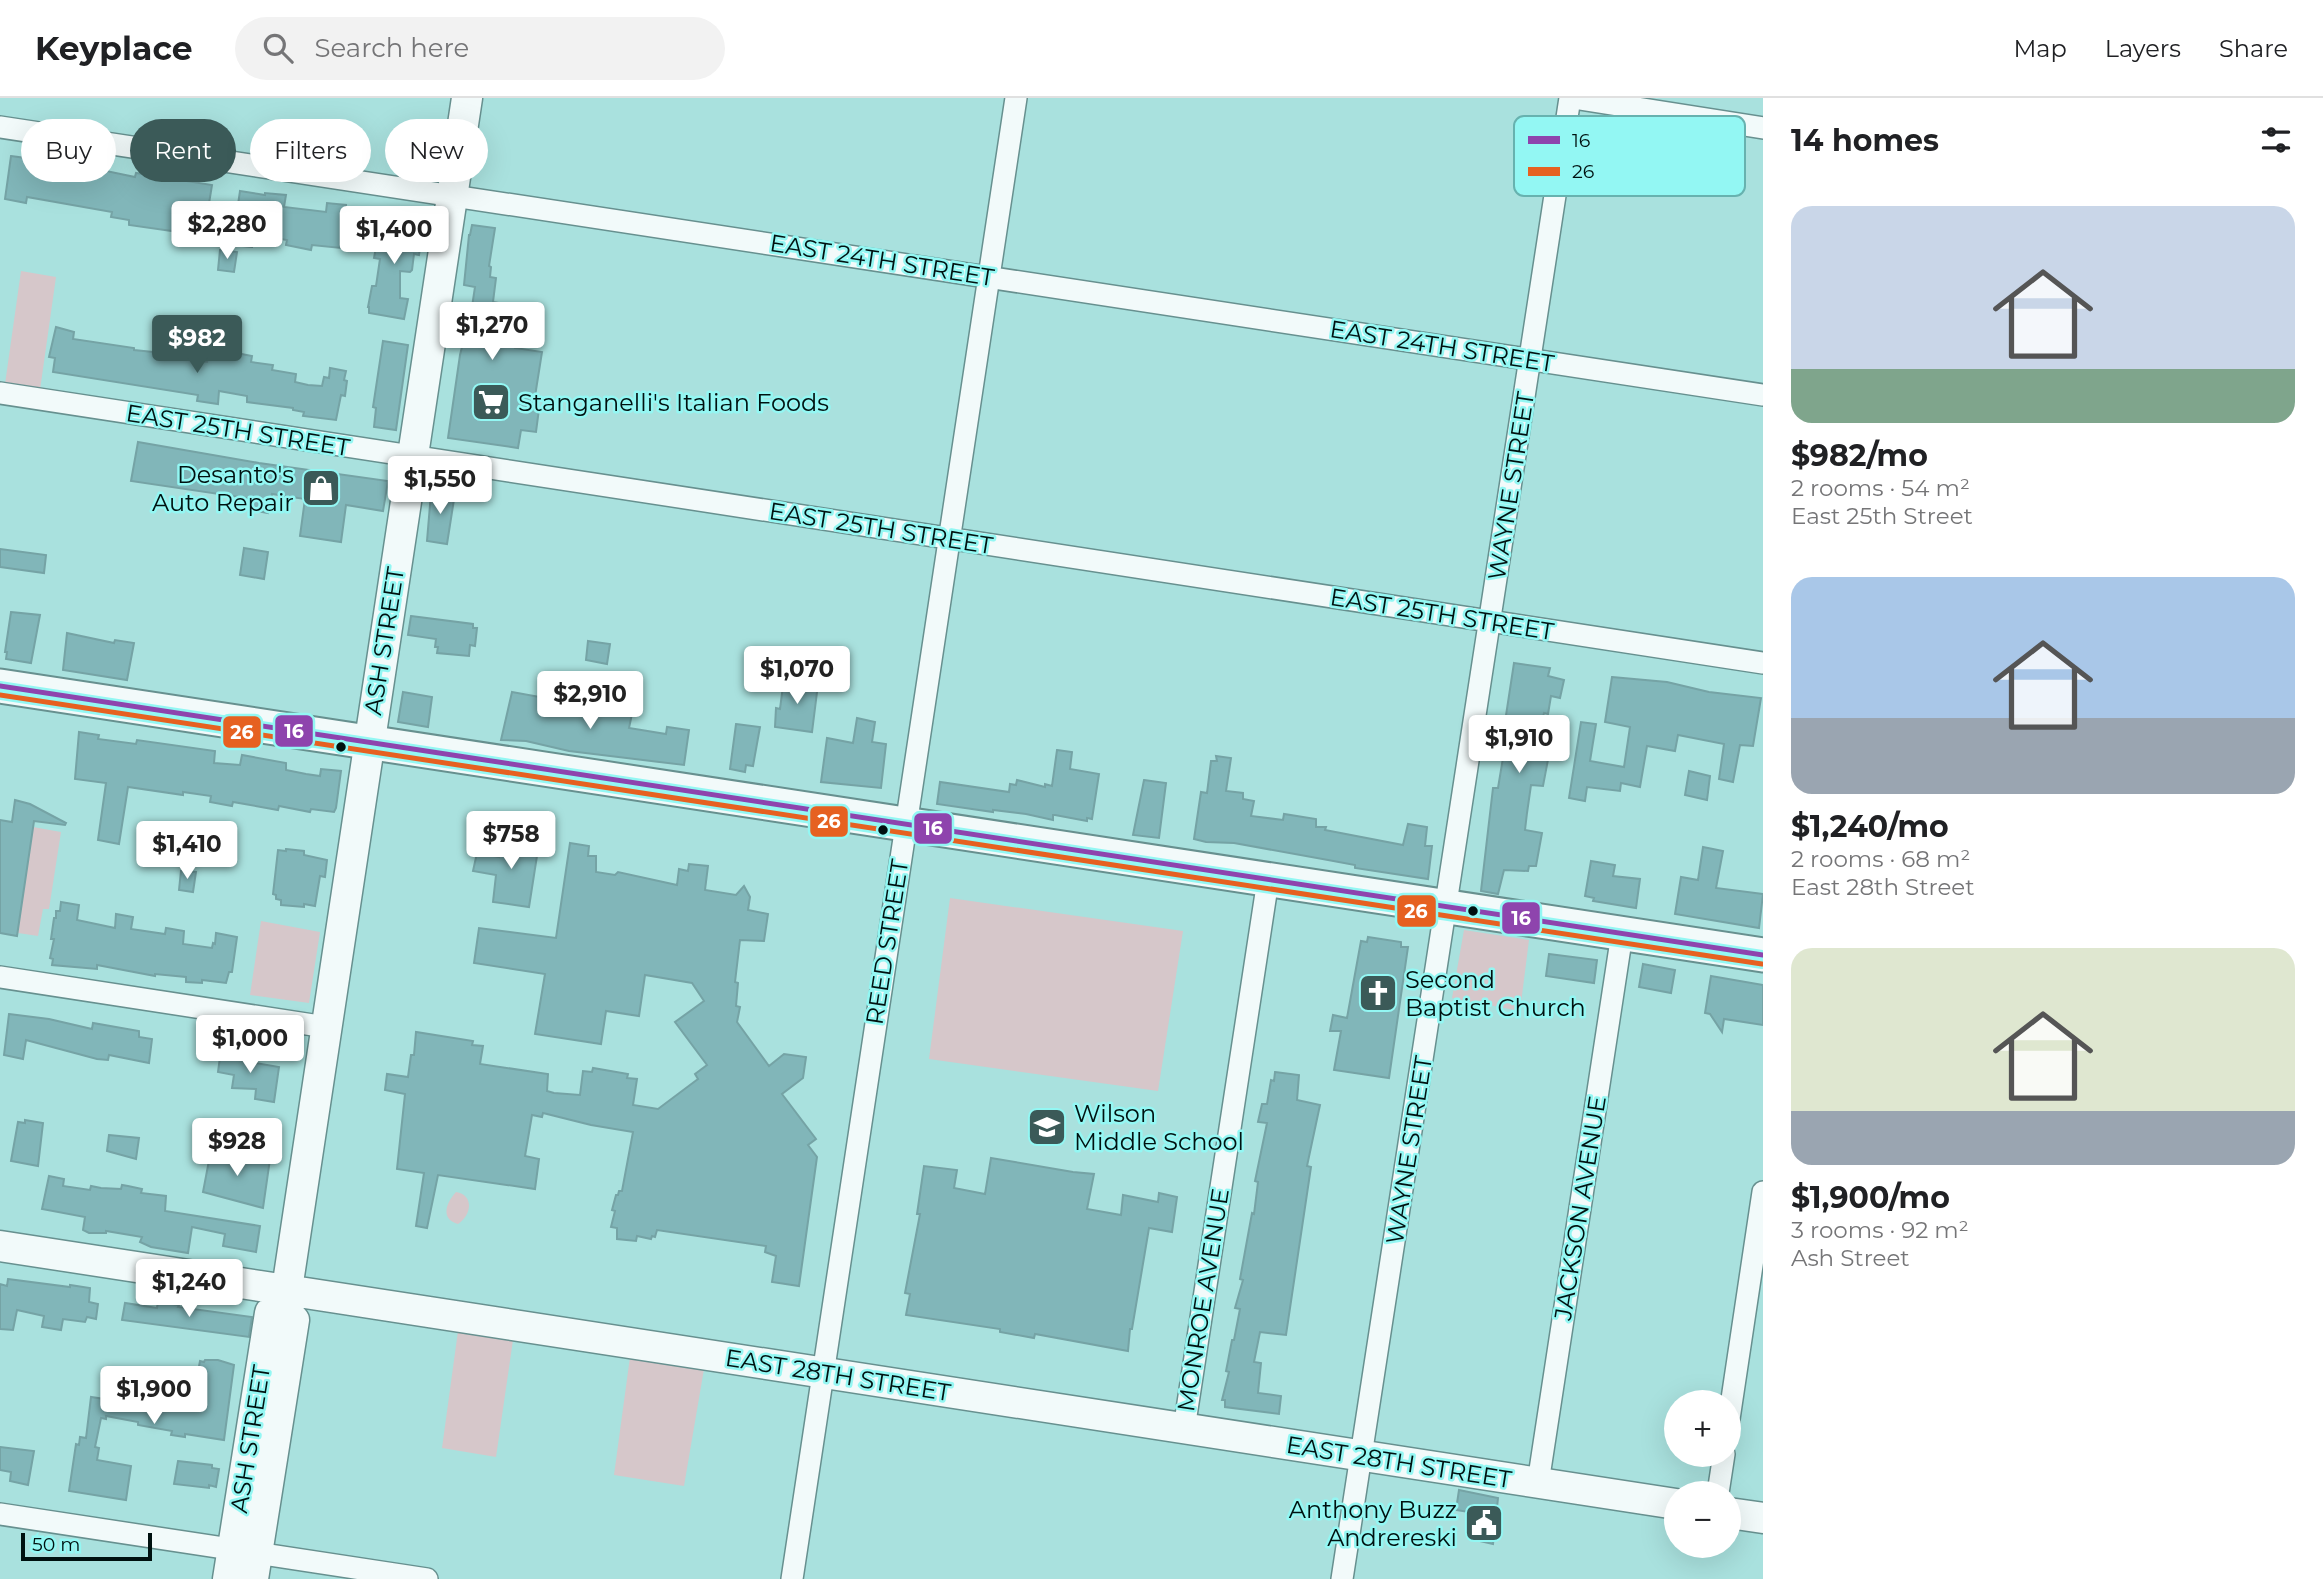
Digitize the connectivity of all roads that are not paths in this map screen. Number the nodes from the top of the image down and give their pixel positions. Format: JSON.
{"nodes":[{"id":1,"x":467,"y":98,"type":"edge"},
{"id":2,"x":1016,"y":98,"type":"edge"},
{"id":3,"x":1571,"y":98,"type":"edge"},
{"id":4,"x":1568,"y":116,"type":"edge"},
{"id":5,"x":1686,"y":116,"type":"edge"},
{"id":6,"x":1745,"y":125,"type":"edge"},
{"id":7,"x":0,"y":127,"type":"edge"},
{"id":8,"x":1763,"y":128,"type":"edge"},
{"id":9,"x":452,"y":195,"type":"junction"},
{"id":10,"x":1556,"y":196,"type":"edge"},
{"id":11,"x":989,"y":277,"type":"junction"},
{"id":12,"x":1530,"y":359,"type":"junction"},
{"id":13,"x":0,"y":393,"type":"edge"},
{"id":14,"x":1763,"y":395,"type":"edge"},
{"id":15,"x":412,"y":457,"type":"junction"},
{"id":16,"x":948,"y":538,"type":"junction"},
{"id":17,"x":1490,"y":621,"type":"junction"},
{"id":18,"x":1763,"y":663,"type":"edge"},
{"id":19,"x":0,"y":686,"type":"edge"},
{"id":20,"x":369,"y":742,"type":"junction"},
{"id":21,"x":905,"y":824,"type":"junction"},
{"id":22,"x":1268,"y":880,"type":"junction"},
{"id":23,"x":1446,"y":907,"type":"junction"},
{"id":24,"x":1622,"y":934,"type":"junction"},
{"id":25,"x":1763,"y":956,"type":"edge"},
{"id":26,"x":0,"y":977,"type":"edge"},
{"id":27,"x":326,"y":1027,"type":"junction"},
{"id":28,"x":1763,"y":1192,"type":"edge"},
{"id":29,"x":0,"y":1246,"type":"edge"},
{"id":30,"x":285,"y":1299,"type":"junction"},
{"id":31,"x":821,"y":1373,"type":"junction"},
{"id":32,"x":1733,"y":1390,"type":"edge"},
{"id":33,"x":1184,"y":1429,"type":"junction"},
{"id":34,"x":1362,"y":1456,"type":"junction"},
{"id":35,"x":1538,"y":1483,"type":"junction"},
{"id":36,"x":1664,"y":1502,"type":"edge"},
{"id":37,"x":0,"y":1514,"type":"edge"},
{"id":38,"x":1741,"y":1515,"type":"edge"},
{"id":39,"x":1763,"y":1518,"type":"edge"},
{"id":40,"x":248,"y":1560,"type":"edge"},
{"id":41,"x":228,"y":1579,"type":"edge"},
{"id":42,"x":427,"y":1579,"type":"edge"},
{"id":43,"x":792,"y":1579,"type":"edge"},
{"id":44,"x":1342,"y":1579,"type":"edge"}],
"edges":[{"from":1,"to":9,"type":"street","name":"ASH STREET"},
{"from":2,"to":11,"type":"street","name":"REED STREET"},
{"from":3,"to":4,"type":"street","name":"WAYNE STREET"},
{"from":3,"to":5,"type":"street"},
{"from":6,"to":8,"type":"street"},
{"from":7,"to":9,"type":"street","name":"EAST 24TH STREET"},
{"from":9,"to":11,"type":"street","name":"EAST 24TH STREET"},
{"from":9,"to":15,"type":"street","name":"ASH STREET"},
{"from":10,"to":12,"type":"street","name":"WAYNE STREET"},
{"from":11,"to":12,"type":"street","name":"EAST 24TH STREET"},
{"from":11,"to":16,"type":"street","name":"REED STREET"},
{"from":12,"to":14,"type":"street","name":"EAST 24TH STREET"},
{"from":12,"to":17,"type":"street","name":"WAYNE STREET"},
{"from":13,"to":15,"type":"street","name":"EAST 25TH STREET"},
{"from":15,"to":16,"type":"street","name":"EAST 25TH STREET"},
{"from":15,"to":20,"type":"street","name":"ASH STREET"},
{"from":16,"to":17,"type":"street","name":"EAST 25TH STREET"},
{"from":16,"to":21,"type":"street","name":"REED STREET"},
{"from":17,"to":18,"type":"street","name":"EAST 25TH STREET"},
{"from":17,"to":23,"type":"street","name":"WAYNE STREET"},
{"from":19,"to":20,"type":"main road"},
{"from":20,"to":21,"type":"main road"},
{"from":20,"to":27,"type":"street","name":"ASH STREET"},
{"from":21,"to":22,"type":"main road"},
{"from":21,"to":31,"type":"street","name":"REED STREET"},
{"from":22,"to":23,"type":"main road"},
{"from":22,"to":33,"type":"street","name":"MONROE AVENUE"},
{"from":23,"to":24,"type":"main road"},
{"from":23,"to":34,"type":"street","name":"WAYNE STREET"},
{"from":24,"to":25,"type":"main road"},
{"from":24,"to":35,"type":"street","name":"JACKSON AVENUE"},
{"from":26,"to":27,"type":"street"},
{"from":27,"to":30,"type":"street","name":"ASH STREET"},
{"from":28,"to":32,"type":"street"},
{"from":29,"to":30,"type":"street","name":"EAST 28TH STREET"},
{"from":30,"to":31,"type":"street","name":"EAST 28TH STREET"},
{"from":30,"to":40,"type":"street","name":"ASH STREET"},
{"from":31,"to":33,"type":"street","name":"EAST 28TH STREET"},
{"from":31,"to":43,"type":"street","name":"REED STREET"},
{"from":33,"to":34,"type":"street","name":"EAST 28TH STREET"},
{"from":34,"to":35,"type":"street","name":"EAST 28TH STREET"},
{"from":34,"to":44,"type":"street","name":"WAYNE STREET"},
{"from":35,"to":36,"type":"street","name":"EAST 28TH STREET"},
{"from":37,"to":40,"type":"street"},
{"from":38,"to":39,"type":"street"},
{"from":40,"to":41,"type":"street","name":"ASH STREET"},
{"from":40,"to":42,"type":"street"}]}
